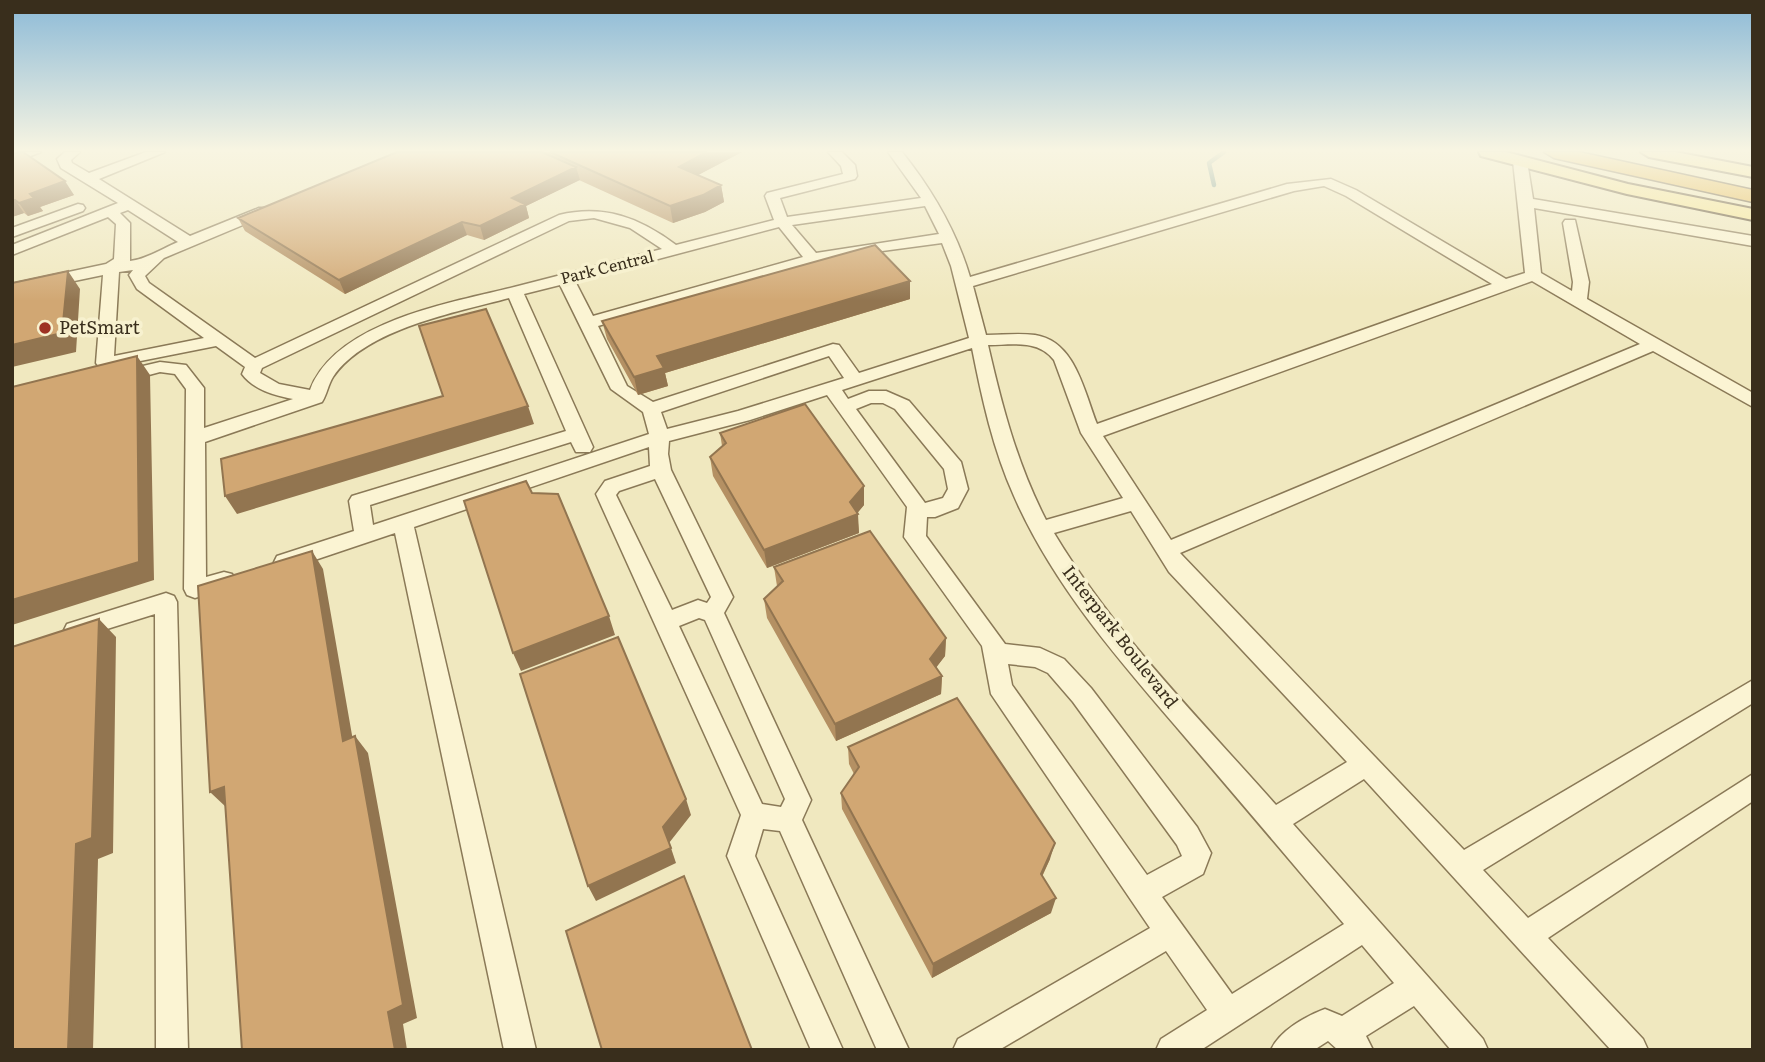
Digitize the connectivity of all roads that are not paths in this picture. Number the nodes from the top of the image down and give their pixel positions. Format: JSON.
{"nodes":[{"id":1,"x":930,"y":201,"type":"edge"},
{"id":2,"x":96,"y":202,"type":"edge"},
{"id":3,"x":126,"y":202,"type":"edge"},
{"id":4,"x":774,"y":202,"type":"edge"},
{"id":5,"x":926,"y":202,"type":"edge"},
{"id":6,"x":1243,"y":202,"type":"edge"},
{"id":7,"x":1367,"y":202,"type":"edge"},
{"id":8,"x":1526,"y":202,"type":"joint"},
{"id":9,"x":1688,"y":202,"type":"edge"},
{"id":10,"x":129,"y":204,"type":"junction"},
{"id":11,"x":281,"y":204,"type":"edge"},
{"id":12,"x":110,"y":211,"type":"junction"},
{"id":13,"x":1753,"y":215,"type":"edge"},
{"id":14,"x":782,"y":222,"type":"junction"},
{"id":15,"x":1570,"y":223,"type":"dead end"},
{"id":16,"x":12,"y":233,"type":"edge"},
{"id":17,"x":950,"y":237,"type":"junction"},
{"id":18,"x":1753,"y":241,"type":"edge"},
{"id":19,"x":190,"y":243,"type":"junction"},
{"id":20,"x":12,"y":250,"type":"edge"},
{"id":21,"x":673,"y":250,"type":"junction"},
{"id":22,"x":812,"y":258,"type":"junction"},
{"id":23,"x":116,"y":264,"type":"junction"},
{"id":24,"x":148,"y":264,"type":"junction"},
{"id":25,"x":1533,"y":275,"type":"junction"},
{"id":26,"x":565,"y":278,"type":"junction"},
{"id":27,"x":966,"y":283,"type":"junction"},
{"id":28,"x":1505,"y":285,"type":"junction"},
{"id":29,"x":12,"y":289,"type":"edge"},
{"id":30,"x":513,"y":291,"type":"junction"},
{"id":31,"x":1578,"y":301,"type":"junction"},
{"id":32,"x":588,"y":323,"type":"junction"},
{"id":33,"x":320,"y":335,"type":"junction"},
{"id":34,"x":219,"y":340,"type":"junction"},
{"id":35,"x":980,"y":340,"type":"junction"},
{"id":36,"x":1655,"y":344,"type":"junction"},
{"id":37,"x":350,"y":351,"type":"junction"},
{"id":38,"x":254,"y":365,"type":"junction"},
{"id":39,"x":106,"y":380,"type":"edge"},
{"id":40,"x":855,"y":380,"type":"junction"},
{"id":41,"x":838,"y":397,"type":"junction"},
{"id":42,"x":316,"y":398,"type":"junction"},
{"id":43,"x":1753,"y":401,"type":"edge"},
{"id":44,"x":651,"y":409,"type":"junction"},
{"id":45,"x":1091,"y":433,"type":"junction"},
{"id":46,"x":577,"y":434,"type":"junction"},
{"id":47,"x":660,"y":437,"type":"junction"},
{"id":48,"x":195,"y":438,"type":"junction"},
{"id":49,"x":590,"y":462,"type":"junction"},
{"id":50,"x":661,"y":470,"type":"junction"},
{"id":51,"x":1136,"y":502,"type":"junction"},
{"id":52,"x":917,"y":510,"type":"junction"},
{"id":53,"x":403,"y":524,"type":"junction"},
{"id":54,"x":1041,"y":529,"type":"junction"},
{"id":55,"x":365,"y":536,"type":"junction"},
{"id":56,"x":1167,"y":550,"type":"junction"},
{"id":57,"x":271,"y":566,"type":"edge"},
{"id":58,"x":246,"y":574,"type":"edge"},
{"id":59,"x":195,"y":589,"type":"junction"},
{"id":60,"x":166,"y":602,"type":"junction"},
{"id":61,"x":713,"y":613,"type":"junction"},
{"id":62,"x":666,"y":621,"type":"junction"},
{"id":63,"x":51,"y":638,"type":"edge"},
{"id":64,"x":995,"y":654,"type":"junction"},
{"id":65,"x":1753,"y":690,"type":"edge"},
{"id":66,"x":1366,"y":764,"type":"junction"},
{"id":67,"x":1753,"y":786,"type":"edge"},
{"id":68,"x":754,"y":816,"type":"junction"},
{"id":69,"x":788,"y":820,"type":"junction"},
{"id":70,"x":1273,"y":821,"type":"junction"},
{"id":71,"x":1462,"y":867,"type":"junction"},
{"id":72,"x":1142,"y":893,"type":"junction"},
{"id":73,"x":1365,"y":927,"type":"junction"},
{"id":74,"x":1170,"y":932,"type":"junction"},
{"id":75,"x":1526,"y":936,"type":"junction"},
{"id":76,"x":1417,"y":986,"type":"junction"},
{"id":77,"x":1228,"y":1014,"type":"junction"},
{"id":78,"x":1351,"y":1041,"type":"edge"},
{"id":79,"x":172,"y":1050,"type":"edge"},
{"id":80,"x":520,"y":1050,"type":"edge"},
{"id":81,"x":827,"y":1050,"type":"edge"},
{"id":82,"x":893,"y":1050,"type":"edge"},
{"id":83,"x":969,"y":1050,"type":"edge"},
{"id":84,"x":1172,"y":1050,"type":"edge"},
{"id":85,"x":1287,"y":1050,"type":"edge"},
{"id":86,"x":1472,"y":1050,"type":"edge"},
{"id":87,"x":1632,"y":1050,"type":"edge"}],
"edges":[{"from":1,"to":17,"type":"street","name":"Interpark Boulevard"},
{"from":2,"to":16,"type":"street"},
{"from":3,"to":10,"type":"street"},
{"from":4,"to":14,"type":"street"},
{"from":5,"to":14,"type":"street","name":"Park Central"},
{"from":6,"to":27,"type":"street"},
{"from":7,"to":28,"type":"street"},
{"from":8,"to":18,"type":"street"},
{"from":8,"to":25,"type":"street"},
{"from":9,"to":13,"type":"main road"},
{"from":10,"to":12,"type":"street"},
{"from":10,"to":19,"type":"street"},
{"from":11,"to":19,"type":"street"},
{"from":12,"to":20,"type":"street"},
{"from":12,"to":23,"type":"street"},
{"from":14,"to":21,"type":"street","name":"Park Central"},
{"from":14,"to":22,"type":"street"},
{"from":15,"to":31,"type":"street"},
{"from":17,"to":22,"type":"street"},
{"from":17,"to":27,"type":"street","name":"Interpark Boulevard"},
{"from":19,"to":24,"type":"street"},
{"from":21,"to":26,"type":"street","name":"Park Central"},
{"from":21,"to":33,"type":"street"},
{"from":22,"to":32,"type":"street"},
{"from":23,"to":24,"type":"street"},
{"from":23,"to":29,"type":"street"},
{"from":23,"to":34,"type":"street"},
{"from":24,"to":34,"type":"street"},
{"from":25,"to":28,"type":"street"},
{"from":25,"to":31,"type":"street"},
{"from":26,"to":30,"type":"street","name":"Park Central"},
{"from":26,"to":32,"type":"street"},
{"from":27,"to":35,"type":"street","name":"Interpark Boulevard"},
{"from":28,"to":45,"type":"street"},
{"from":30,"to":37,"type":"street","name":"Park Central"},
{"from":30,"to":46,"type":"street"},
{"from":31,"to":36,"type":"street"},
{"from":32,"to":44,"type":"street"},
{"from":33,"to":37,"type":"street"},
{"from":33,"to":38,"type":"street"},
{"from":34,"to":38,"type":"street"},
{"from":35,"to":40,"type":"street"},
{"from":35,"to":45,"type":"street"},
{"from":35,"to":54,"type":"street","name":"Interpark Boulevard"},
{"from":36,"to":43,"type":"street"},
{"from":36,"to":56,"type":"street"},
{"from":37,"to":42,"type":"street","name":"Park Central"},
{"from":38,"to":42,"type":"street"},
{"from":39,"to":48,"type":"street"},
{"from":40,"to":41,"type":"street"},
{"from":40,"to":44,"type":"street"},
{"from":41,"to":47,"type":"street"},
{"from":41,"to":52,"type":"street"},
{"from":41,"to":52,"type":"street"},
{"from":42,"to":48,"type":"street"},
{"from":44,"to":47,"type":"street"},
{"from":45,"to":51,"type":"street"},
{"from":46,"to":49,"type":"street"},
{"from":46,"to":55,"type":"street"},
{"from":47,"to":49,"type":"street"},
{"from":47,"to":50,"type":"street"},
{"from":48,"to":59,"type":"street"},
{"from":49,"to":53,"type":"street"},
{"from":50,"to":61,"type":"street"},
{"from":50,"to":62,"type":"street"},
{"from":51,"to":54,"type":"street"},
{"from":51,"to":56,"type":"street"},
{"from":52,"to":64,"type":"street"},
{"from":53,"to":55,"type":"street"},
{"from":53,"to":80,"type":"street"},
{"from":54,"to":70,"type":"street","name":"Interpark Boulevard"},
{"from":55,"to":57,"type":"street"},
{"from":56,"to":66,"type":"street"},
{"from":58,"to":59,"type":"street"},
{"from":59,"to":60,"type":"street"},
{"from":60,"to":63,"type":"street"},
{"from":60,"to":79,"type":"street"},
{"from":61,"to":62,"type":"street"},
{"from":61,"to":69,"type":"street"},
{"from":62,"to":68,"type":"street"},
{"from":64,"to":72,"type":"street"},
{"from":64,"to":72,"type":"street"},
{"from":65,"to":71,"type":"street"},
{"from":66,"to":70,"type":"street"},
{"from":66,"to":71,"type":"street"},
{"from":67,"to":75,"type":"street"},
{"from":68,"to":69,"type":"street"},
{"from":68,"to":81,"type":"street"},
{"from":69,"to":82,"type":"street"},
{"from":70,"to":73,"type":"street","name":"Interpark Boulevard"},
{"from":71,"to":75,"type":"street"},
{"from":72,"to":74,"type":"street"},
{"from":73,"to":76,"type":"street","name":"Interpark Boulevard"},
{"from":73,"to":77,"type":"street"},
{"from":74,"to":77,"type":"street"},
{"from":74,"to":83,"type":"street"},
{"from":75,"to":87,"type":"street"},
{"from":76,"to":78,"type":"street"},
{"from":76,"to":86,"type":"street","name":"Interpark Boulevard"},
{"from":77,"to":84,"type":"street"},
{"from":78,"to":85,"type":"street"}]}
